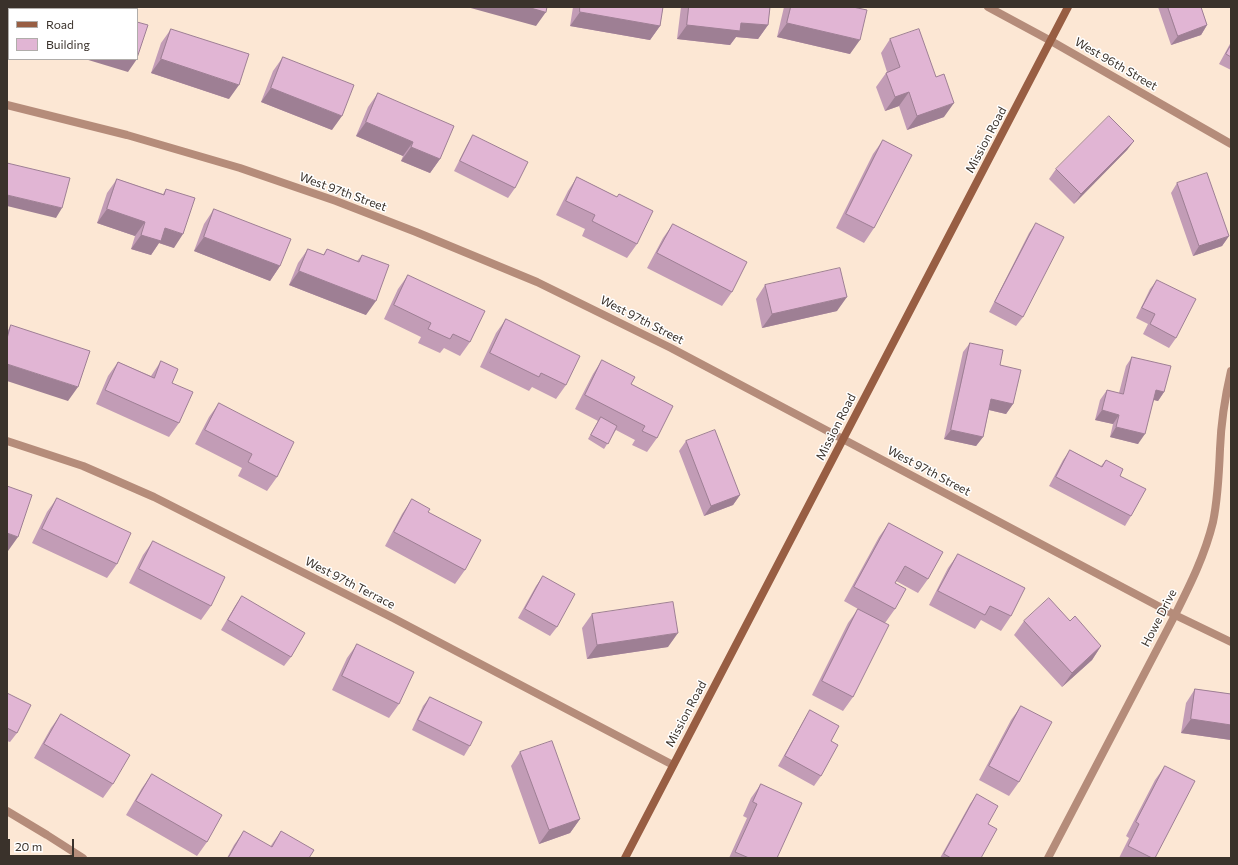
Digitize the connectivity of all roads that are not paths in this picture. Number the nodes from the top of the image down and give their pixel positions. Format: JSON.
{"nodes":[{"id":1,"x":988,"y":7,"type":"edge"},
{"id":2,"x":1068,"y":7,"type":"edge"},
{"id":3,"x":1051,"y":41,"type":"junction"},
{"id":4,"x":7,"y":105,"type":"edge"},
{"id":5,"x":1231,"y":144,"type":"edge"},
{"id":6,"x":1231,"y":371,"type":"edge"},
{"id":7,"x":843,"y":439,"type":"junction"},
{"id":8,"x":7,"y":441,"type":"edge"},
{"id":9,"x":1175,"y":615,"type":"junction"},
{"id":10,"x":1231,"y":642,"type":"edge"},
{"id":11,"x":673,"y":765,"type":"junction"},
{"id":12,"x":7,"y":811,"type":"edge"},
{"id":13,"x":82,"y":858,"type":"edge"},
{"id":14,"x":625,"y":858,"type":"edge"},
{"id":15,"x":1048,"y":858,"type":"edge"}],
"edges":[{"from":1,"to":3,"type":"street","name":"West 96th Street"},
{"from":2,"to":3,"type":"main road","name":"Mission Road"},
{"from":3,"to":5,"type":"street","name":"West 96th Street"},
{"from":3,"to":7,"type":"main road","name":"Mission Road"},
{"from":4,"to":7,"type":"street","name":"West 97th Street"},
{"from":6,"to":9,"type":"street","name":"Howe Drive"},
{"from":7,"to":9,"type":"street","name":"West 97th Street"},
{"from":7,"to":11,"type":"main road","name":"Mission Road"},
{"from":8,"to":11,"type":"street","name":"West 97th Terrace"},
{"from":9,"to":10,"type":"street","name":"West 97th Street"},
{"from":9,"to":15,"type":"street","name":"Howe Drive"},
{"from":11,"to":14,"type":"main road","name":"Mission Road"},
{"from":12,"to":13,"type":"street"}]}
